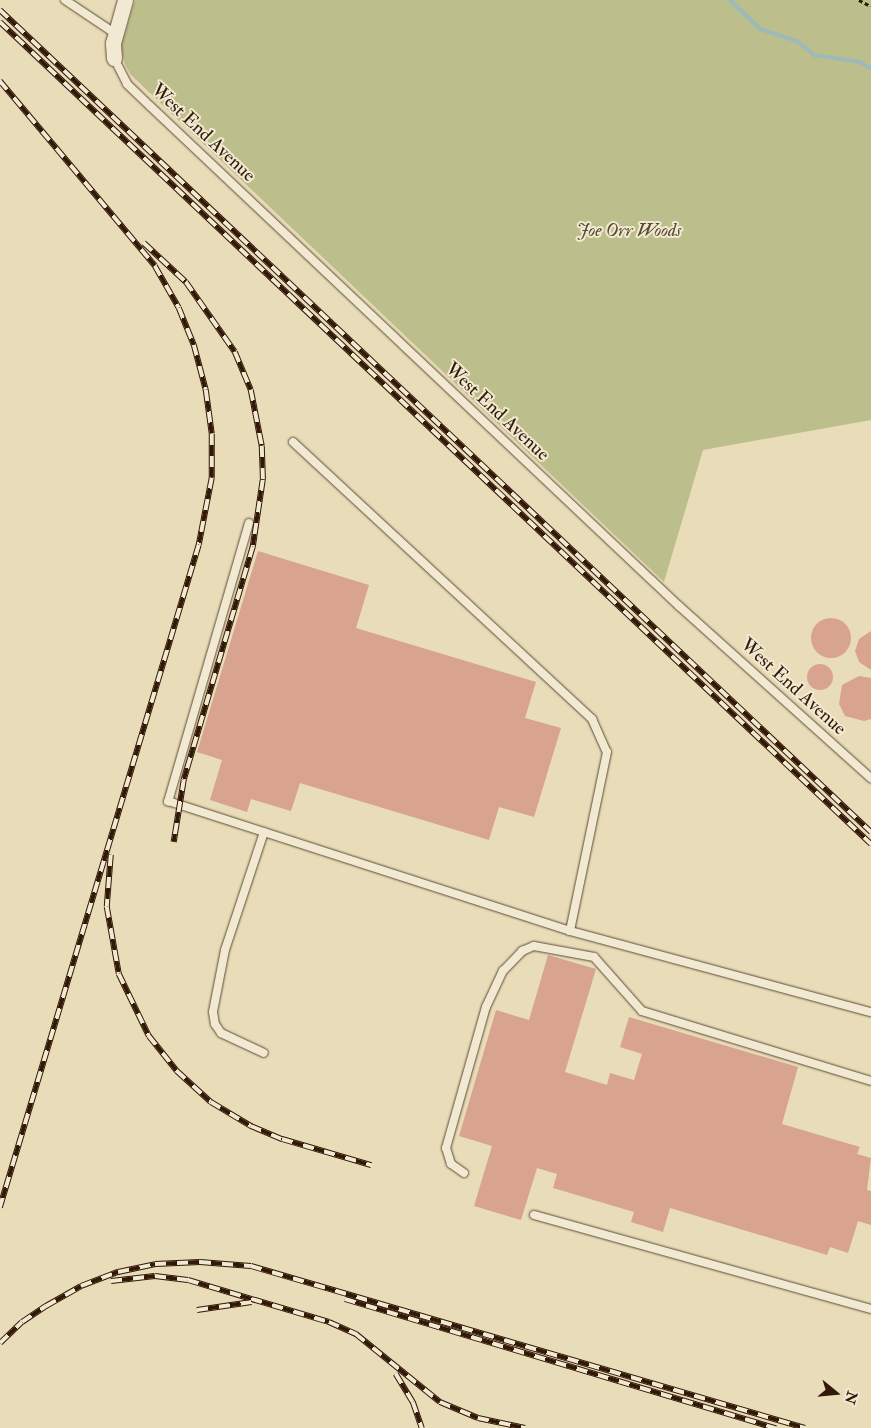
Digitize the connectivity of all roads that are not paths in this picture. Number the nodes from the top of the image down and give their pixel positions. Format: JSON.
{"nodes":[{"id":1,"x":65,"y":0,"type":"edge"},
{"id":2,"x":126,"y":0,"type":"edge"},
{"id":3,"x":116,"y":34,"type":"junction"},
{"id":4,"x":114,"y":58,"type":"joint"},
{"id":5,"x":293,"y":442,"type":"dead end"},
{"id":6,"x":249,"y":523,"type":"dead end"},
{"id":7,"x":871,"y":778,"type":"edge"},
{"id":8,"x":264,"y":832,"type":"junction"},
{"id":9,"x":570,"y":931,"type":"junction"},
{"id":10,"x":871,"y":1012,"type":"edge"},
{"id":11,"x":264,"y":1053,"type":"dead end"},
{"id":12,"x":871,"y":1081,"type":"edge"},
{"id":13,"x":464,"y":1173,"type":"dead end"},
{"id":14,"x":534,"y":1215,"type":"dead end"},
{"id":15,"x":871,"y":1309,"type":"edge"}],
"edges":[{"from":1,"to":3,"type":"lane"},
{"from":2,"to":3,"type":"street"},
{"from":3,"to":4,"type":"street"},
{"from":4,"to":7,"type":"lane","name":"West End Avenue"},
{"from":5,"to":9,"type":"lane"},
{"from":6,"to":8,"type":"lane"},
{"from":8,"to":9,"type":"lane"},
{"from":8,"to":11,"type":"lane"},
{"from":9,"to":10,"type":"lane"},
{"from":12,"to":13,"type":"lane"},
{"from":14,"to":15,"type":"lane"}]}
